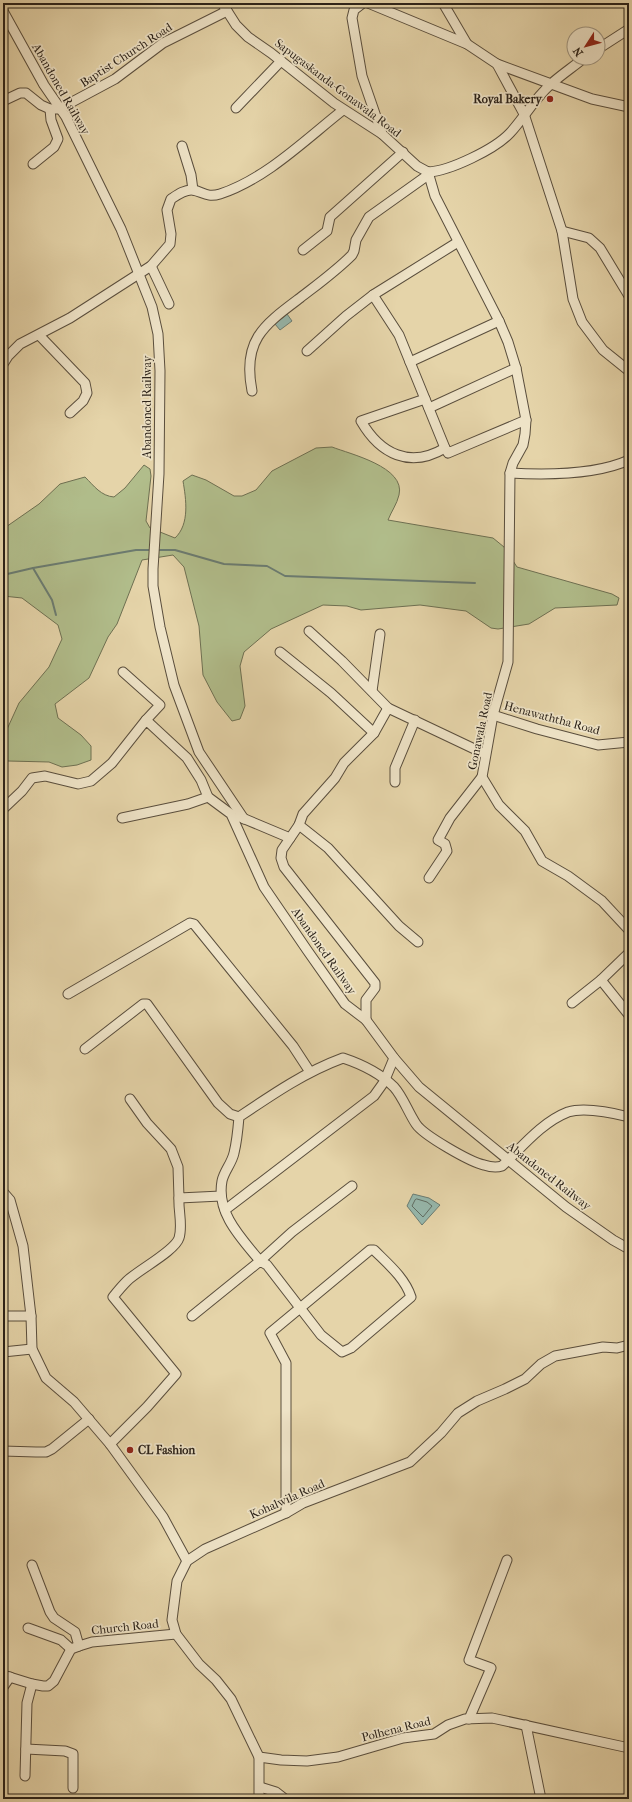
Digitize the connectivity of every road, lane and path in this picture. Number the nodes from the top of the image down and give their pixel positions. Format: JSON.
{"nodes":[{"id":1,"x":363,"y":3,"type":"edge"},
{"id":2,"x":443,"y":3,"type":"edge"},
{"id":3,"x":375,"y":4,"type":"edge"},
{"id":4,"x":225,"y":7,"type":"edge"},
{"id":5,"x":3,"y":11,"type":"edge"},
{"id":6,"x":629,"y":29,"type":"edge"},
{"id":7,"x":606,"y":43,"type":"edge"},
{"id":8,"x":467,"y":44,"type":"junction"},
{"id":9,"x":281,"y":61,"type":"junction"},
{"id":10,"x":497,"y":64,"type":"junction"},
{"id":11,"x":574,"y":66,"type":"edge"},
{"id":12,"x":551,"y":84,"type":"junction"},
{"id":13,"x":3,"y":101,"type":"edge"},
{"id":14,"x":629,"y":107,"type":"edge"},
{"id":15,"x":236,"y":108,"type":"dead end"},
{"id":16,"x":55,"y":109,"type":"junction"},
{"id":17,"x":343,"y":110,"type":"junction"},
{"id":18,"x":524,"y":114,"type":"junction"},
{"id":19,"x":382,"y":134,"type":"junction"},
{"id":20,"x":182,"y":146,"type":"dead end"},
{"id":21,"x":403,"y":152,"type":"junction"},
{"id":22,"x":33,"y":164,"type":"dead end"},
{"id":23,"x":428,"y":173,"type":"junction"},
{"id":24,"x":193,"y":190,"type":"junction"},
{"id":25,"x":562,"y":232,"type":"junction"},
{"id":26,"x":458,"y":242,"type":"junction"},
{"id":27,"x":303,"y":250,"type":"dead end"},
{"id":28,"x":151,"y":266,"type":"junction"},
{"id":29,"x":140,"y":274,"type":"junction"},
{"id":30,"x":373,"y":295,"type":"junction"},
{"id":31,"x":629,"y":296,"type":"edge"},
{"id":32,"x":170,"y":304,"type":"dead end"},
{"id":33,"x":499,"y":321,"type":"junction"},
{"id":34,"x":39,"y":334,"type":"junction"},
{"id":35,"x":307,"y":352,"type":"dead end"},
{"id":36,"x":410,"y":362,"type":"junction"},
{"id":37,"x":3,"y":364,"type":"edge"},
{"id":38,"x":516,"y":368,"type":"junction"},
{"id":39,"x":629,"y":371,"type":"edge"},
{"id":40,"x":252,"y":390,"type":"dead end"},
{"id":41,"x":426,"y":398,"type":"junction"},
{"id":42,"x":429,"y":408,"type":"junction"},
{"id":43,"x":70,"y":412,"type":"dead end"},
{"id":44,"x":526,"y":420,"type":"junction"},
{"id":45,"x":445,"y":448,"type":"junction"},
{"id":46,"x":629,"y":460,"type":"edge"},
{"id":47,"x":510,"y":473,"type":"junction"},
{"id":48,"x":309,"y":631,"type":"dead end"},
{"id":49,"x":380,"y":634,"type":"dead end"},
{"id":50,"x":280,"y":652,"type":"dead end"},
{"id":51,"x":123,"y":672,"type":"dead end"},
{"id":52,"x":372,"y":691,"type":"junction"},
{"id":53,"x":388,"y":708,"type":"junction"},
{"id":54,"x":493,"y":715,"type":"junction"},
{"id":55,"x":146,"y":720,"type":"junction"},
{"id":56,"x":415,"y":720,"type":"junction"},
{"id":57,"x":374,"y":733,"type":"junction"},
{"id":58,"x":629,"y":742,"type":"edge"},
{"id":59,"x":485,"y":754,"type":"junction"},
{"id":60,"x":482,"y":777,"type":"junction"},
{"id":61,"x":395,"y":782,"type":"dead end"},
{"id":62,"x":208,"y":797,"type":"junction"},
{"id":63,"x":3,"y":808,"type":"edge"},
{"id":64,"x":231,"y":814,"type":"junction"},
{"id":65,"x":122,"y":818,"type":"dead end"},
{"id":66,"x":244,"y":819,"type":"junction"},
{"id":67,"x":299,"y":825,"type":"junction"},
{"id":68,"x":290,"y":838,"type":"junction"},
{"id":69,"x":429,"y":878,"type":"dead end"},
{"id":70,"x":629,"y":930,"type":"edge"},
{"id":71,"x":418,"y":942,"type":"dead end"},
{"id":72,"x":629,"y":953,"type":"edge"},
{"id":73,"x":601,"y":980,"type":"junction"},
{"id":74,"x":68,"y":994,"type":"dead end"},
{"id":75,"x":572,"y":1003,"type":"dead end"},
{"id":76,"x":629,"y":1015,"type":"edge"},
{"id":77,"x":366,"y":1020,"type":"junction"},
{"id":78,"x":85,"y":1049,"type":"dead end"},
{"id":79,"x":394,"y":1058,"type":"junction"},
{"id":80,"x":310,"y":1072,"type":"junction"},
{"id":81,"x":385,"y":1079,"type":"junction"},
{"id":82,"x":130,"y":1099,"type":"dead end"},
{"id":83,"x":239,"y":1117,"type":"junction"},
{"id":84,"x":629,"y":1117,"type":"edge"},
{"id":85,"x":508,"y":1160,"type":"junction"},
{"id":86,"x":352,"y":1186,"type":"dead end"},
{"id":87,"x":3,"y":1192,"type":"edge"},
{"id":88,"x":221,"y":1196,"type":"junction"},
{"id":89,"x":179,"y":1198,"type":"junction"},
{"id":90,"x":225,"y":1210,"type":"junction"},
{"id":91,"x":629,"y":1249,"type":"edge"},
{"id":92,"x":260,"y":1261,"type":"junction"},
{"id":93,"x":299,"y":1308,"type":"junction"},
{"id":94,"x":3,"y":1316,"type":"edge"},
{"id":95,"x":31,"y":1316,"type":"junction"},
{"id":96,"x":192,"y":1316,"type":"dead end"},
{"id":97,"x":629,"y":1345,"type":"edge"},
{"id":98,"x":32,"y":1349,"type":"junction"},
{"id":99,"x":3,"y":1352,"type":"edge"},
{"id":100,"x":89,"y":1419,"type":"junction"},
{"id":101,"x":110,"y":1444,"type":"junction"},
{"id":102,"x":3,"y":1451,"type":"edge"},
{"id":103,"x":286,"y":1513,"type":"junction"},
{"id":104,"x":507,"y":1560,"type":"dead end"},
{"id":105,"x":187,"y":1561,"type":"junction"},
{"id":106,"x":32,"y":1565,"type":"dead end"},
{"id":107,"x":28,"y":1628,"type":"dead end"},
{"id":108,"x":176,"y":1634,"type":"junction"},
{"id":109,"x":75,"y":1647,"type":"junction"},
{"id":110,"x":7,"y":1676,"type":"edge"},
{"id":111,"x":32,"y":1684,"type":"junction"},
{"id":112,"x":3,"y":1687,"type":"edge"},
{"id":113,"x":469,"y":1719,"type":"junction"},
{"id":114,"x":526,"y":1725,"type":"junction"},
{"id":115,"x":629,"y":1748,"type":"edge"},
{"id":116,"x":26,"y":1749,"type":"junction"},
{"id":117,"x":260,"y":1757,"type":"junction"},
{"id":118,"x":25,"y":1776,"type":"dead end"},
{"id":119,"x":260,"y":1787,"type":"junction"},
{"id":120,"x":73,"y":1788,"type":"dead end"},
{"id":121,"x":258,"y":1799,"type":"edge"},
{"id":122,"x":285,"y":1799,"type":"edge"},
{"id":123,"x":541,"y":1799,"type":"edge"}],
"edges":[{"from":1,"to":19,"type":"street"},
{"from":2,"to":8,"type":"street"},
{"from":3,"to":8,"type":"street"},
{"from":4,"to":9,"type":"street","name":"Sapugaskanda-Gonawala Road"},
{"from":4,"to":16,"type":"street","name":"Baptist Church Road"},
{"from":5,"to":16,"type":"street","name":"Abandoned Railway"},
{"from":6,"to":7,"type":"street"},
{"from":8,"to":10,"type":"street"},
{"from":9,"to":15,"type":"street"},
{"from":9,"to":17,"type":"street","name":"Sapugaskanda-Gonawala Road"},
{"from":10,"to":12,"type":"street"},
{"from":10,"to":18,"type":"street"},
{"from":11,"to":12,"type":"street"},
{"from":12,"to":14,"type":"street"},
{"from":12,"to":18,"type":"street"},
{"from":13,"to":16,"type":"street"},
{"from":16,"to":22,"type":"street"},
{"from":16,"to":29,"type":"street","name":"Abandoned Railway"},
{"from":17,"to":19,"type":"street","name":"Sapugaskanda-Gonawala Road"},
{"from":17,"to":24,"type":"street"},
{"from":18,"to":23,"type":"street"},
{"from":18,"to":25,"type":"street"},
{"from":19,"to":21,"type":"street","name":"Sapugaskanda-Gonawala Road"},
{"from":20,"to":24,"type":"street"},
{"from":21,"to":23,"type":"street","name":"Sapugaskanda-Gonawala Road"},
{"from":21,"to":27,"type":"street"},
{"from":23,"to":26,"type":"street"},
{"from":23,"to":40,"type":"street"},
{"from":24,"to":28,"type":"street"},
{"from":25,"to":31,"type":"street"},
{"from":25,"to":39,"type":"street"},
{"from":26,"to":30,"type":"street"},
{"from":26,"to":33,"type":"street"},
{"from":28,"to":29,"type":"street"},
{"from":28,"to":32,"type":"street"},
{"from":29,"to":34,"type":"street"},
{"from":29,"to":66,"type":"street","name":"Abandoned Railway"},
{"from":30,"to":35,"type":"street"},
{"from":30,"to":36,"type":"street"},
{"from":33,"to":36,"type":"street"},
{"from":33,"to":38,"type":"street"},
{"from":34,"to":37,"type":"street"},
{"from":34,"to":43,"type":"street"},
{"from":36,"to":41,"type":"street"},
{"from":38,"to":42,"type":"street"},
{"from":38,"to":44,"type":"street"},
{"from":41,"to":42,"type":"street"},
{"from":41,"to":45,"type":"street"},
{"from":42,"to":45,"type":"street"},
{"from":44,"to":45,"type":"street"},
{"from":44,"to":47,"type":"street"},
{"from":46,"to":47,"type":"street"},
{"from":47,"to":54,"type":"street","name":"Gonawala Road"},
{"from":48,"to":52,"type":"street"},
{"from":49,"to":52,"type":"street"},
{"from":50,"to":57,"type":"street"},
{"from":51,"to":55,"type":"street"},
{"from":52,"to":53,"type":"street"},
{"from":53,"to":56,"type":"street"},
{"from":53,"to":57,"type":"street"},
{"from":54,"to":58,"type":"street","name":"Henawaththa Road"},
{"from":54,"to":59,"type":"street","name":"Gonawala Road"},
{"from":55,"to":62,"type":"street"},
{"from":55,"to":63,"type":"street"},
{"from":56,"to":59,"type":"street"},
{"from":56,"to":61,"type":"street"},
{"from":57,"to":67,"type":"street"},
{"from":59,"to":60,"type":"street","name":"Gonawala Road"},
{"from":60,"to":69,"type":"street"},
{"from":60,"to":70,"type":"street","name":"Gonawala Road"},
{"from":62,"to":64,"type":"street","name":"Abandoned Railway"},
{"from":62,"to":65,"type":"street"},
{"from":64,"to":66,"type":"street"},
{"from":64,"to":77,"type":"street","name":"Abandoned Railway"},
{"from":66,"to":68,"type":"street"},
{"from":67,"to":68,"type":"street"},
{"from":67,"to":71,"type":"street"},
{"from":68,"to":77,"type":"street"},
{"from":72,"to":73,"type":"street"},
{"from":73,"to":75,"type":"street"},
{"from":73,"to":76,"type":"street"},
{"from":74,"to":80,"type":"street"},
{"from":77,"to":79,"type":"street","name":"Abandoned Railway"},
{"from":78,"to":83,"type":"street"},
{"from":79,"to":81,"type":"street"},
{"from":79,"to":85,"type":"street","name":"Abandoned Railway"},
{"from":80,"to":81,"type":"street"},
{"from":80,"to":83,"type":"street"},
{"from":81,"to":85,"type":"street"},
{"from":81,"to":90,"type":"street"},
{"from":82,"to":89,"type":"street"},
{"from":83,"to":88,"type":"street"},
{"from":84,"to":85,"type":"street"},
{"from":85,"to":91,"type":"street","name":"Abandoned Railway"},
{"from":86,"to":92,"type":"street"},
{"from":87,"to":95,"type":"street"},
{"from":88,"to":89,"type":"street"},
{"from":88,"to":90,"type":"street"},
{"from":89,"to":101,"type":"street"},
{"from":90,"to":92,"type":"street"},
{"from":92,"to":93,"type":"street"},
{"from":92,"to":96,"type":"street"},
{"from":93,"to":93,"type":"street"},
{"from":93,"to":103,"type":"street"},
{"from":94,"to":95,"type":"street"},
{"from":95,"to":98,"type":"street"},
{"from":97,"to":103,"type":"street","name":"Kohalwila Road"},
{"from":98,"to":99,"type":"street"},
{"from":98,"to":100,"type":"street"},
{"from":100,"to":101,"type":"street"},
{"from":100,"to":102,"type":"street"},
{"from":101,"to":105,"type":"street"},
{"from":103,"to":105,"type":"street","name":"Kohalwila Road"},
{"from":104,"to":113,"type":"street"},
{"from":105,"to":108,"type":"street","name":"Kohalwila Road"},
{"from":106,"to":109,"type":"street"},
{"from":107,"to":109,"type":"street"},
{"from":108,"to":109,"type":"street","name":"Church Road"},
{"from":108,"to":117,"type":"street","name":"Kohalwila Road"},
{"from":109,"to":111,"type":"street"},
{"from":110,"to":111,"type":"street"},
{"from":110,"to":112,"type":"street"},
{"from":111,"to":116,"type":"street"},
{"from":113,"to":114,"type":"street","name":"Polhena Road"},
{"from":113,"to":117,"type":"street","name":"Polhena Road"},
{"from":114,"to":115,"type":"street","name":"Polhena Road"},
{"from":114,"to":123,"type":"street"},
{"from":116,"to":118,"type":"street"},
{"from":116,"to":120,"type":"street"},
{"from":117,"to":119,"type":"street","name":"Kohalwila Road"},
{"from":119,"to":121,"type":"street","name":"Kohalwila Road"},
{"from":119,"to":122,"type":"street"}]}
